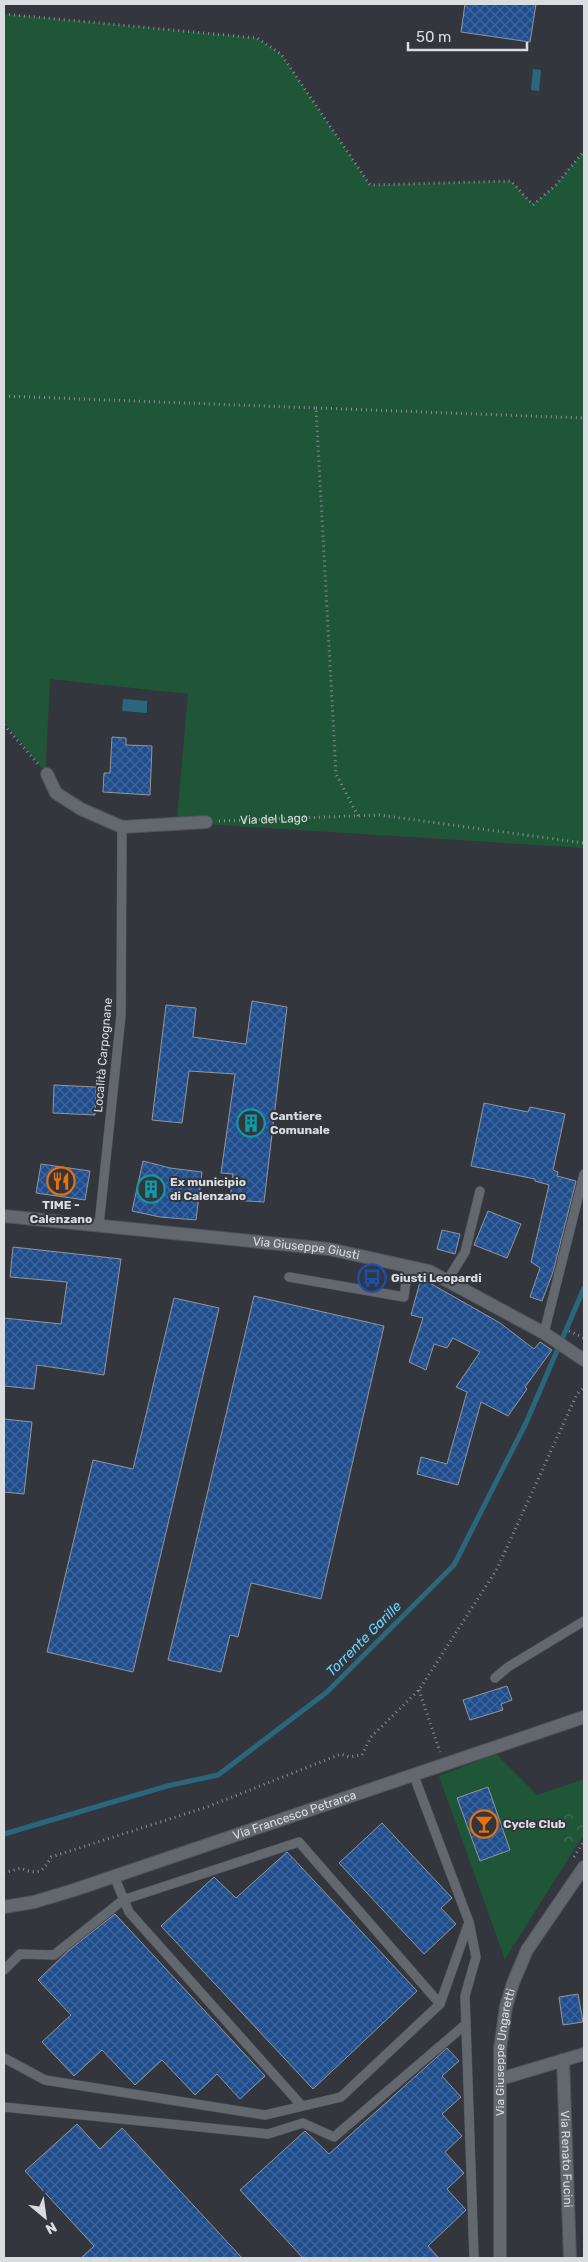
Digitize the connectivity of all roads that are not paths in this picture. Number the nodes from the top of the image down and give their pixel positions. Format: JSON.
{"nodes":[{"id":1,"x":47,"y":774,"type":"road end"},
{"id":2,"x":206,"y":822,"type":"road end"},
{"id":3,"x":122,"y":827,"type":"junction"},
{"id":4,"x":584,"y":1174,"type":"edge"},
{"id":5,"x":480,"y":1191,"type":"dead end"},
{"id":6,"x":4,"y":1216,"type":"edge"},
{"id":7,"x":99,"y":1225,"type":"junction"},
{"id":8,"x":408,"y":1266,"type":"junction"},
{"id":9,"x":289,"y":1277,"type":"dead end"},
{"id":10,"x":448,"y":1281,"type":"junction"},
{"id":11,"x":549,"y":1336,"type":"junction"},
{"id":12,"x":584,"y":1359,"type":"edge"},
{"id":13,"x":584,"y":1621,"type":"edge"},
{"id":14,"x":495,"y":1678,"type":"dead end"},
{"id":15,"x":584,"y":1717,"type":"edge"},
{"id":16,"x":414,"y":1776,"type":"junction"},
{"id":17,"x":584,"y":1867,"type":"edge"},
{"id":18,"x":114,"y":1876,"type":"junction"},
{"id":19,"x":123,"y":1900,"type":"junction"},
{"id":20,"x":4,"y":1907,"type":"edge"},
{"id":21,"x":469,"y":1922,"type":"junction"},
{"id":22,"x":4,"y":1970,"type":"edge"},
{"id":23,"x":440,"y":2004,"type":"junction"},
{"id":24,"x":466,"y":2024,"type":"junction"},
{"id":25,"x":584,"y":2054,"type":"edge"},
{"id":26,"x":4,"y":2058,"type":"edge"},
{"id":27,"x":563,"y":2060,"type":"junction"},
{"id":28,"x":500,"y":2079,"type":"junction"},
{"id":29,"x":302,"y":2106,"type":"junction"},
{"id":30,"x":4,"y":2107,"type":"edge"},
{"id":31,"x":474,"y":2258,"type":"edge"},
{"id":32,"x":500,"y":2258,"type":"edge"},
{"id":33,"x":570,"y":2258,"type":"edge"}],
"edges":[{"from":1,"to":3,"type":"street"},
{"from":2,"to":3,"type":"street"},
{"from":3,"to":7,"type":"lane","name":"Località Carpognane"},
{"from":4,"to":11,"type":"lane"},
{"from":5,"to":10,"type":"lane"},
{"from":6,"to":7,"type":"street","name":"Via Giuseppe Giusti"},
{"from":7,"to":8,"type":"street","name":"Via Giuseppe Giusti"},
{"from":8,"to":9,"type":"lane"},
{"from":8,"to":10,"type":"street","name":"Via Giuseppe Giusti"},
{"from":10,"to":11,"type":"street","name":"Via Giuseppe Giusti"},
{"from":11,"to":12,"type":"street","name":"Via Giuseppe Giusti"},
{"from":13,"to":14,"type":"lane"},
{"from":15,"to":16,"type":"street","name":"Via Francesco Petrarca"},
{"from":16,"to":18,"type":"street","name":"Via Francesco Petrarca"},
{"from":16,"to":21,"type":"lane"},
{"from":17,"to":28,"type":"street","name":"Via Giuseppe Ungaretti"},
{"from":18,"to":19,"type":"lane"},
{"from":18,"to":20,"type":"street","name":"Via Francesco Petrarca"},
{"from":19,"to":22,"type":"lane"},
{"from":19,"to":23,"type":"lane"},
{"from":19,"to":29,"type":"lane"},
{"from":21,"to":23,"type":"lane"},
{"from":21,"to":24,"type":"lane"},
{"from":23,"to":29,"type":"lane"},
{"from":24,"to":30,"type":"lane"},
{"from":24,"to":31,"type":"lane"},
{"from":25,"to":27,"type":"street"},
{"from":26,"to":29,"type":"lane"},
{"from":27,"to":28,"type":"street"},
{"from":27,"to":33,"type":"street","name":"Via Renato Fucini"},
{"from":28,"to":32,"type":"street","name":"Via Giuseppe Ungaretti"}]}
